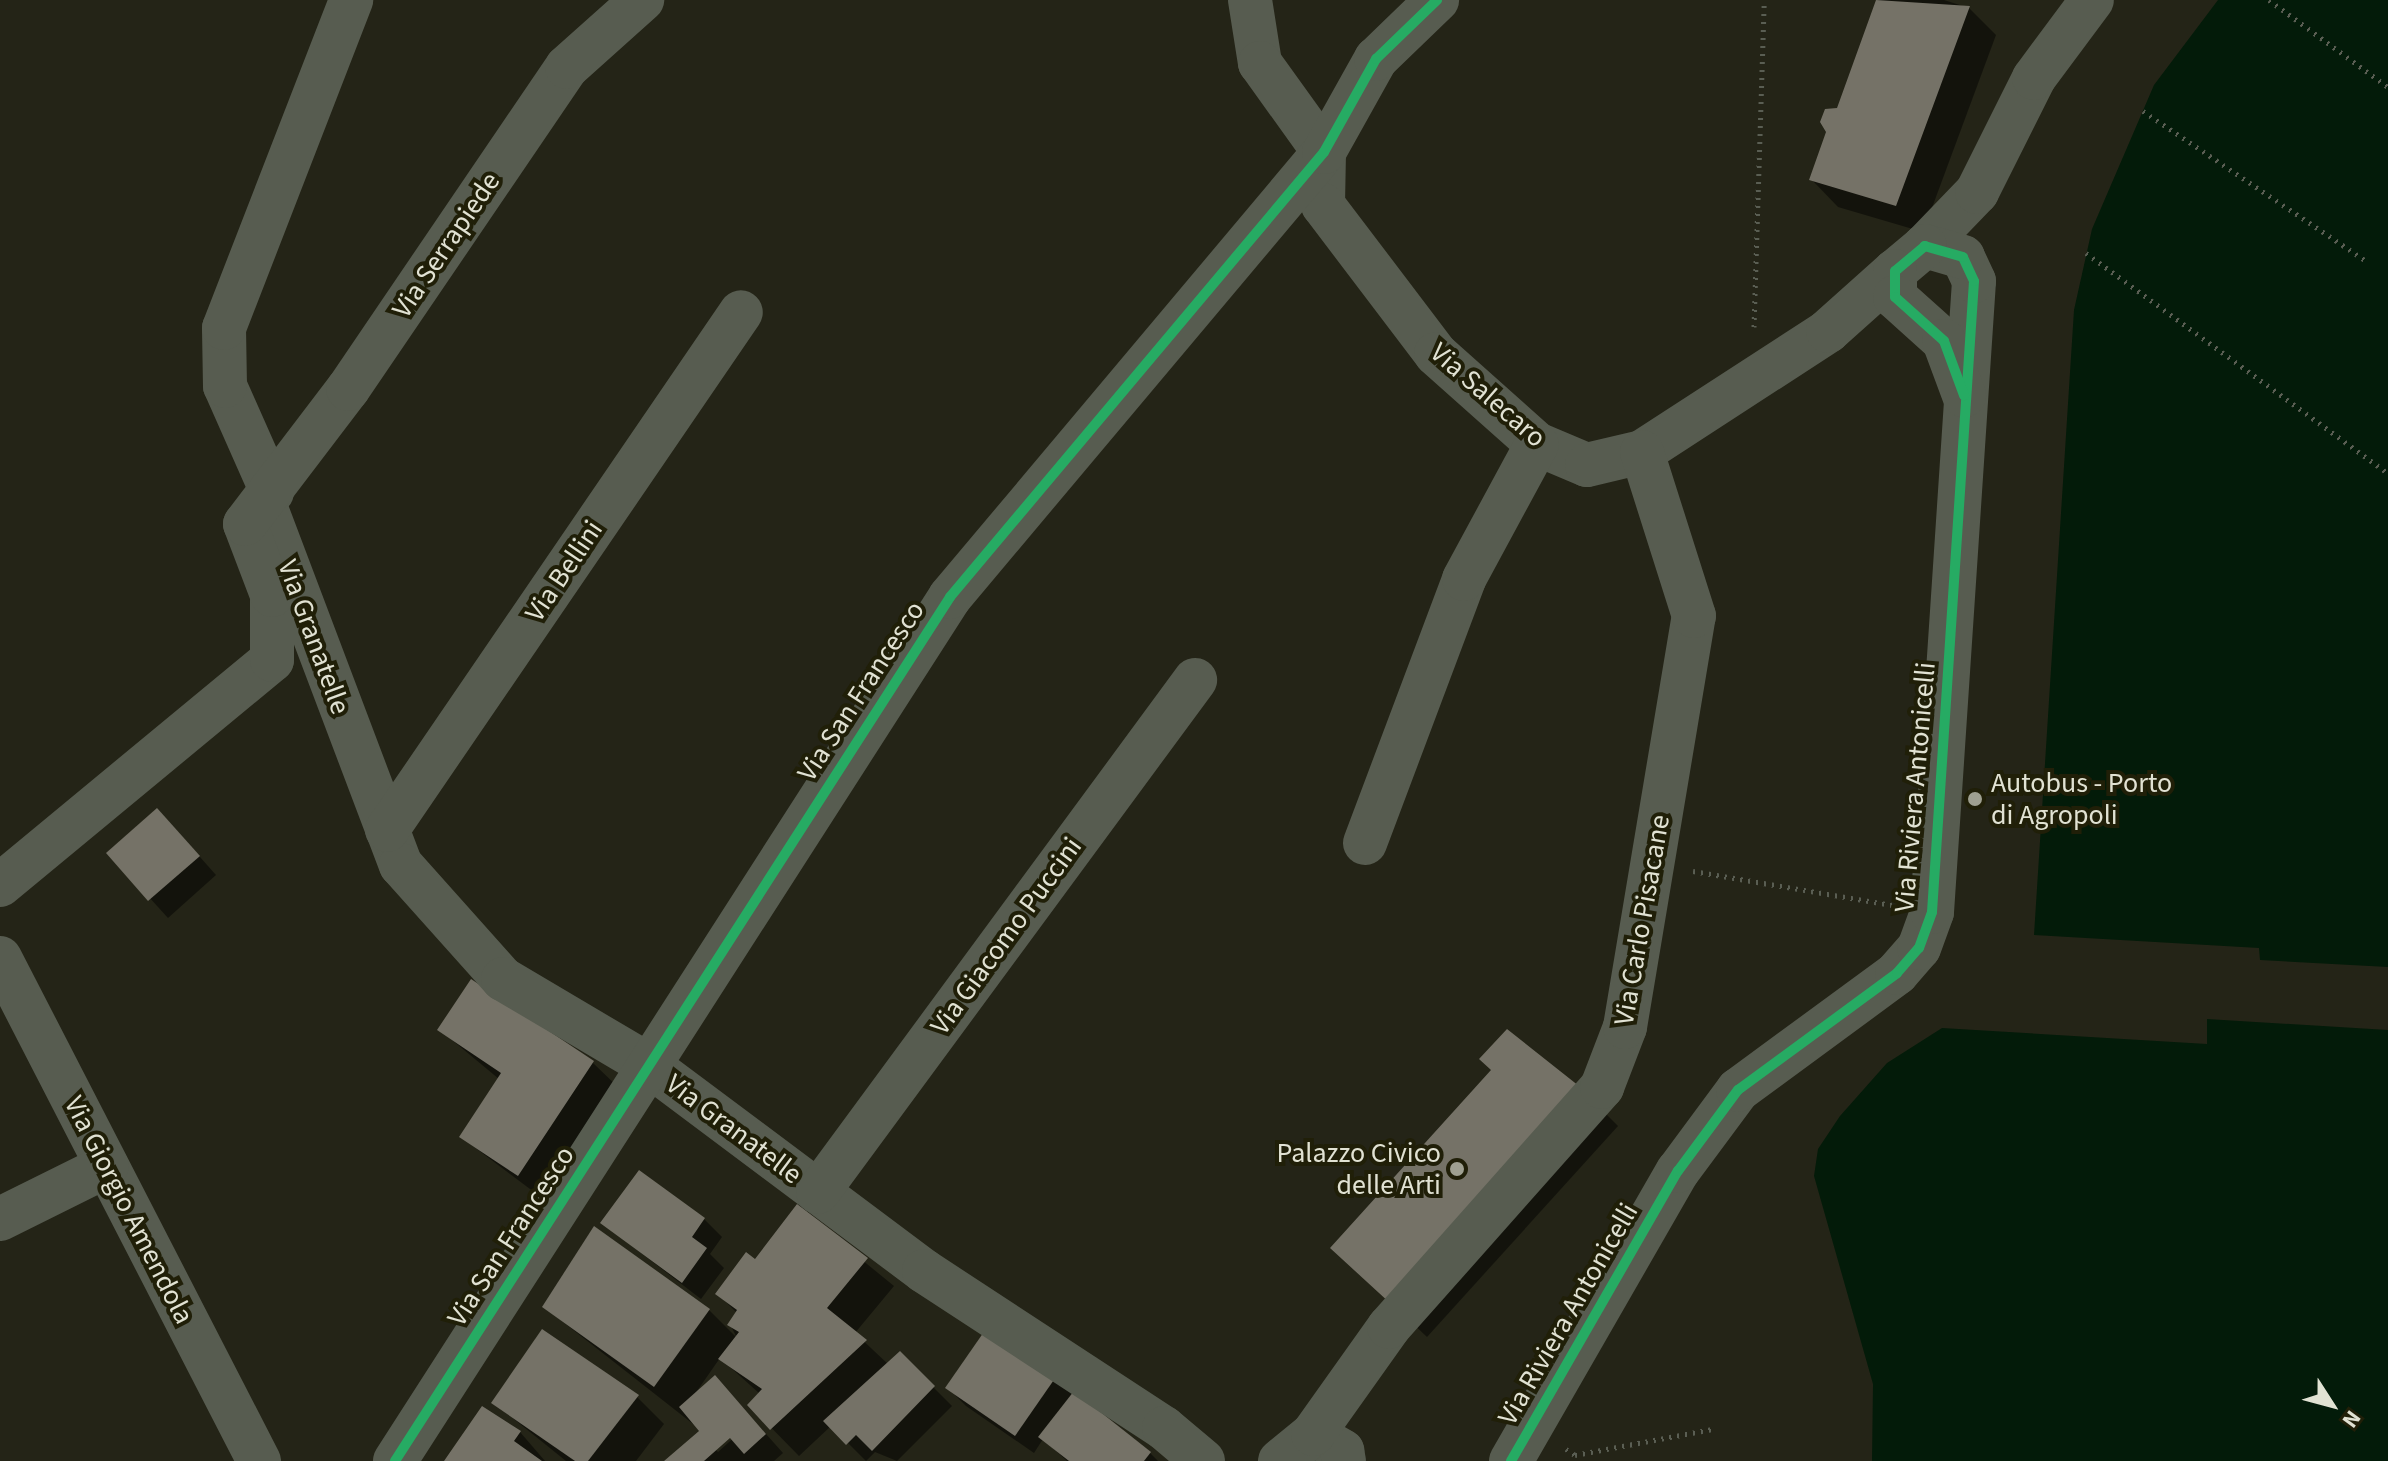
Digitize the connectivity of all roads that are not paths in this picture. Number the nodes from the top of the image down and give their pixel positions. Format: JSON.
{"nodes":[{"id":1,"x":351,"y":0,"type":"edge"},
{"id":2,"x":642,"y":0,"type":"edge"},
{"id":3,"x":1250,"y":0,"type":"edge"},
{"id":4,"x":1437,"y":0,"type":"edge"},
{"id":5,"x":2092,"y":0,"type":"edge"},
{"id":6,"x":1412,"y":16,"type":"edge"},
{"id":7,"x":2064,"y":41,"type":"junction"},
{"id":8,"x":1324,"y":152,"type":"junction"},
{"id":9,"x":1910,"y":258,"type":"junction"},
{"id":10,"x":1971,"y":282,"type":"junction"},
{"id":11,"x":741,"y":312,"type":"dead end"},
{"id":12,"x":1916,"y":321,"type":"junction"},
{"id":13,"x":1828,"y":331,"type":"junction"},
{"id":14,"x":1964,"y":395,"type":"junction"},
{"id":15,"x":1537,"y":444,"type":"junction"},
{"id":16,"x":1642,"y":452,"type":"junction"},
{"id":17,"x":268,"y":498,"type":"junction"},
{"id":18,"x":1195,"y":680,"type":"dead end"},
{"id":19,"x":387,"y":830,"type":"junction"},
{"id":20,"x":1365,"y":843,"type":"dead end"},
{"id":21,"x":0,"y":885,"type":"edge"},
{"id":22,"x":0,"y":958,"type":"edge"},
{"id":23,"x":650,"y":1066,"type":"junction"},
{"id":24,"x":107,"y":1166,"type":"junction"},
{"id":25,"x":818,"y":1192,"type":"junction"},
{"id":26,"x":0,"y":1219,"type":"edge"},
{"id":27,"x":1329,"y":1447,"type":"edge"},
{"id":28,"x":259,"y":1461,"type":"edge"},
{"id":29,"x":395,"y":1461,"type":"edge"},
{"id":30,"x":1203,"y":1461,"type":"edge"},
{"id":31,"x":1280,"y":1461,"type":"edge"},
{"id":32,"x":1511,"y":1461,"type":"edge"}],
"edges":[{"from":1,"to":17,"type":"street","name":"Via Granatelle"},
{"from":2,"to":17,"type":"street","name":"Via Serrapiede"},
{"from":3,"to":8,"type":"street"},
{"from":4,"to":6,"type":"street","name":"Via San Francesco"},
{"from":5,"to":7,"type":"street","name":"Via Riviera Antonicelli"},
{"from":6,"to":8,"type":"street","name":"Via San Francesco"},
{"from":7,"to":9,"type":"street","name":"Via Riviera Antonicelli"},
{"from":7,"to":10,"type":"street","name":"Via Riviera Antonicelli"},
{"from":8,"to":15,"type":"street","name":"Via Salecaro"},
{"from":8,"to":23,"type":"street","name":"Via San Francesco"},
{"from":9,"to":10,"type":"street"},
{"from":9,"to":12,"type":"street","name":"Via Riviera Antonicelli"},
{"from":9,"to":13,"type":"street","name":"Via Salecaro"},
{"from":10,"to":12,"type":"street","name":"Via Riviera Antonicelli"},
{"from":10,"to":14,"type":"street","name":"Via Riviera Antonicelli"},
{"from":11,"to":19,"type":"street","name":"Via Bellini"},
{"from":12,"to":13,"type":"street","name":"Via Salecaro"},
{"from":12,"to":14,"type":"street","name":"Via Riviera Antonicelli"},
{"from":13,"to":16,"type":"street","name":"Via Salecaro"},
{"from":14,"to":32,"type":"street","name":"Via Riviera Antonicelli"},
{"from":15,"to":16,"type":"street","name":"Via Salecaro"},
{"from":15,"to":20,"type":"street"},
{"from":16,"to":27,"type":"street","name":"Via Carlo Pisacane"},
{"from":17,"to":19,"type":"street","name":"Via Granatelle"},
{"from":17,"to":21,"type":"street","name":"Via Serrapiede"},
{"from":18,"to":25,"type":"street","name":"Via Giacomo Puccini"},
{"from":19,"to":23,"type":"street","name":"Via Granatelle"},
{"from":22,"to":24,"type":"street","name":"Via Giorgio Amendola"},
{"from":23,"to":25,"type":"street","name":"Via Granatelle"},
{"from":23,"to":29,"type":"street","name":"Via San Francesco"},
{"from":24,"to":26,"type":"street"},
{"from":24,"to":28,"type":"street","name":"Via Giorgio Amendola"},
{"from":25,"to":30,"type":"street","name":"Via Granatelle"},
{"from":27,"to":31,"type":"street"}]}
